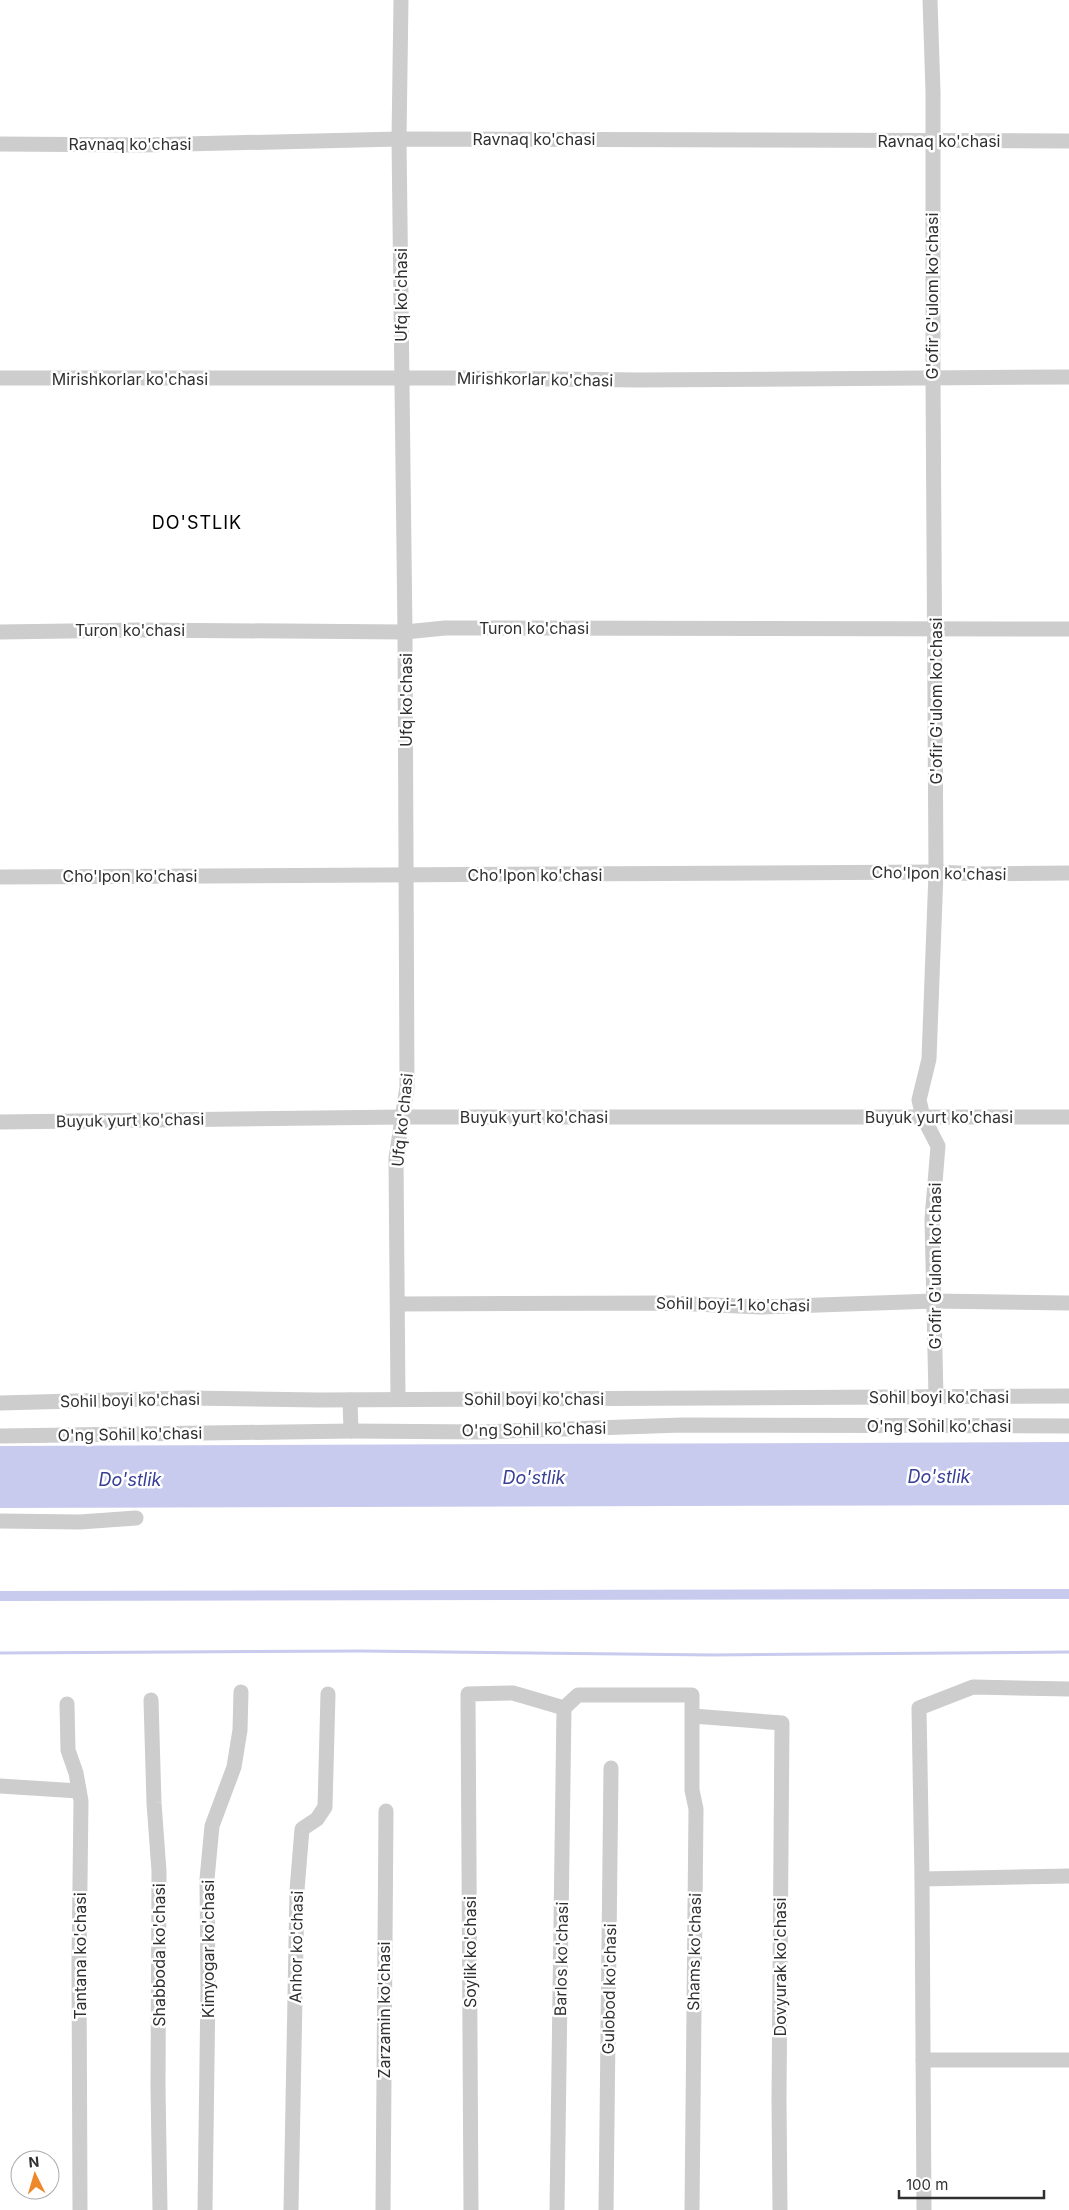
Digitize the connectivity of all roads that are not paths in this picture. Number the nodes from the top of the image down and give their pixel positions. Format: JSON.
{"nodes":[{"id":1,"x":400,"y":0,"type":"edge"},
{"id":2,"x":930,"y":0,"type":"edge"},
{"id":3,"x":399,"y":139,"type":"junction"},
{"id":4,"x":932,"y":141,"type":"junction"},
{"id":5,"x":1069,"y":141,"type":"edge"},
{"id":6,"x":0,"y":144,"type":"edge"},
{"id":7,"x":1069,"y":377,"type":"edge"},
{"id":8,"x":0,"y":378,"type":"edge"},
{"id":9,"x":932,"y":378,"type":"junction"},
{"id":10,"x":401,"y":379,"type":"junction"},
{"id":11,"x":1069,"y":629,"type":"edge"},
{"id":12,"x":935,"y":630,"type":"junction"},
{"id":13,"x":0,"y":632,"type":"edge"},
{"id":14,"x":405,"y":632,"type":"junction"},
{"id":15,"x":936,"y":872,"type":"junction"},
{"id":16,"x":1069,"y":873,"type":"edge"},
{"id":17,"x":407,"y":876,"type":"junction"},
{"id":18,"x":0,"y":877,"type":"edge"},
{"id":19,"x":403,"y":1117,"type":"junction"},
{"id":20,"x":923,"y":1117,"type":"junction"},
{"id":21,"x":1069,"y":1117,"type":"edge"},
{"id":22,"x":0,"y":1122,"type":"edge"},
{"id":23,"x":934,"y":1301,"type":"junction"},
{"id":24,"x":1069,"y":1303,"type":"edge"},
{"id":25,"x":398,"y":1304,"type":"junction"},
{"id":26,"x":1069,"y":1396,"type":"edge"},
{"id":27,"x":936,"y":1397,"type":"junction"},
{"id":28,"x":398,"y":1399,"type":"junction"},
{"id":29,"x":350,"y":1400,"type":"junction"},
{"id":30,"x":0,"y":1403,"type":"edge"},
{"id":31,"x":1069,"y":1426,"type":"edge"},
{"id":32,"x":351,"y":1431,"type":"junction"},
{"id":33,"x":0,"y":1436,"type":"edge"},
{"id":34,"x":136,"y":1518,"type":"dead end"},
{"id":35,"x":0,"y":1522,"type":"edge"},
{"id":36,"x":1069,"y":1689,"type":"edge"},
{"id":37,"x":242,"y":1692,"type":"dead end"},
{"id":38,"x":328,"y":1694,"type":"dead end"},
{"id":39,"x":151,"y":1700,"type":"dead end"},
{"id":40,"x":67,"y":1704,"type":"dead end"},
{"id":41,"x":564,"y":1708,"type":"junction"},
{"id":42,"x":693,"y":1716,"type":"junction"},
{"id":43,"x":611,"y":1768,"type":"dead end"},
{"id":44,"x":0,"y":1786,"type":"edge"},
{"id":45,"x":79,"y":1791,"type":"junction"},
{"id":46,"x":386,"y":1811,"type":"dead end"},
{"id":47,"x":1069,"y":1876,"type":"edge"},
{"id":48,"x":922,"y":1879,"type":"junction"},
{"id":49,"x":923,"y":2060,"type":"junction"},
{"id":50,"x":1069,"y":2060,"type":"edge"},
{"id":51,"x":80,"y":2210,"type":"edge"},
{"id":52,"x":160,"y":2210,"type":"edge"},
{"id":53,"x":205,"y":2210,"type":"edge"},
{"id":54,"x":290,"y":2210,"type":"edge"},
{"id":55,"x":383,"y":2210,"type":"edge"},
{"id":56,"x":471,"y":2210,"type":"edge"},
{"id":57,"x":557,"y":2210,"type":"edge"},
{"id":58,"x":606,"y":2210,"type":"edge"},
{"id":59,"x":692,"y":2210,"type":"edge"},
{"id":60,"x":780,"y":2210,"type":"edge"},
{"id":61,"x":924,"y":2210,"type":"edge"}],
"edges":[{"from":1,"to":3,"type":"street","name":"Ufq ko'chasi"},
{"from":2,"to":4,"type":"street","name":"G'ofir G'ulom ko'chasi"},
{"from":3,"to":4,"type":"street","name":"Ravnaq ko'chasi"},
{"from":3,"to":6,"type":"street","name":"Ravnaq ko'chasi"},
{"from":3,"to":10,"type":"street","name":"Ufq ko'chasi"},
{"from":4,"to":5,"type":"street","name":"Ravnaq ko'chasi"},
{"from":4,"to":9,"type":"street","name":"G'ofir G'ulom ko'chasi"},
{"from":7,"to":9,"type":"street","name":"Mirishkorlar ko'chasi"},
{"from":8,"to":10,"type":"street","name":"Mirishkorlar ko'chasi"},
{"from":9,"to":10,"type":"street","name":"Mirishkorlar ko'chasi"},
{"from":9,"to":12,"type":"street","name":"G'ofir G'ulom ko'chasi"},
{"from":10,"to":14,"type":"street","name":"Ufq ko'chasi"},
{"from":11,"to":12,"type":"street","name":"Turon ko'chasi"},
{"from":12,"to":14,"type":"street","name":"Turon ko'chasi"},
{"from":12,"to":15,"type":"street","name":"G'ofir G'ulom ko'chasi"},
{"from":13,"to":14,"type":"street","name":"Turon ko'chasi"},
{"from":14,"to":17,"type":"street","name":"Ufq ko'chasi"},
{"from":15,"to":16,"type":"street","name":"Cho'lpon ko'chasi"},
{"from":15,"to":17,"type":"street","name":"Cho'lpon ko'chasi"},
{"from":15,"to":20,"type":"street","name":"G'ofir G'ulom ko'chasi"},
{"from":17,"to":18,"type":"street","name":"Cho'lpon ko'chasi"},
{"from":17,"to":19,"type":"street","name":"Ufq ko'chasi"},
{"from":19,"to":20,"type":"street","name":"Buyuk yurt ko'chasi"},
{"from":19,"to":22,"type":"street","name":"Buyuk yurt ko'chasi"},
{"from":19,"to":25,"type":"street","name":"Ufq ko'chasi"},
{"from":20,"to":21,"type":"street","name":"Buyuk yurt ko'chasi"},
{"from":20,"to":23,"type":"street","name":"G'ofir G'ulom ko'chasi"},
{"from":23,"to":24,"type":"street","name":"Sohil boyi-1 ko'chasi"},
{"from":23,"to":25,"type":"street","name":"Sohil boyi-1 ko'chasi"},
{"from":23,"to":27,"type":"street","name":"G'ofir G'ulom ko'chasi"},
{"from":25,"to":28,"type":"street","name":"Ufq ko'chasi"},
{"from":26,"to":27,"type":"street","name":"Sohil boyi ko'chasi"},
{"from":27,"to":28,"type":"street","name":"Sohil boyi ko'chasi"},
{"from":28,"to":29,"type":"street","name":"Sohil boyi ko'chasi"},
{"from":29,"to":30,"type":"street","name":"Sohil boyi ko'chasi"},
{"from":29,"to":32,"type":"street"},
{"from":31,"to":32,"type":"street","name":"O'ng Sohil ko'chasi"},
{"from":32,"to":33,"type":"street","name":"O'ng Sohil ko'chasi"},
{"from":34,"to":35,"type":"street"},
{"from":36,"to":48,"type":"street"},
{"from":37,"to":53,"type":"street","name":"Kimyogar ko'chasi"},
{"from":38,"to":54,"type":"street","name":"Anhor ko'chasi"},
{"from":39,"to":52,"type":"street","name":"Shabboda ko'chasi"},
{"from":40,"to":45,"type":"street","name":"Tantana ko'chasi"},
{"from":41,"to":42,"type":"street","name":"Shams ko'chasi"},
{"from":41,"to":56,"type":"street","name":"Soylik ko'chasi"},
{"from":41,"to":57,"type":"street","name":"Barlos ko'chasi"},
{"from":42,"to":59,"type":"street","name":"Shams ko'chasi"},
{"from":42,"to":60,"type":"street","name":"Dovyurak ko'chasi"},
{"from":43,"to":58,"type":"street","name":"Gulobod ko'chasi"},
{"from":44,"to":45,"type":"street"},
{"from":45,"to":51,"type":"street","name":"Tantana ko'chasi"},
{"from":46,"to":55,"type":"street","name":"Zarzamin ko'chasi"},
{"from":47,"to":48,"type":"street"},
{"from":48,"to":49,"type":"street"},
{"from":49,"to":50,"type":"street"},
{"from":49,"to":61,"type":"street"}]}
